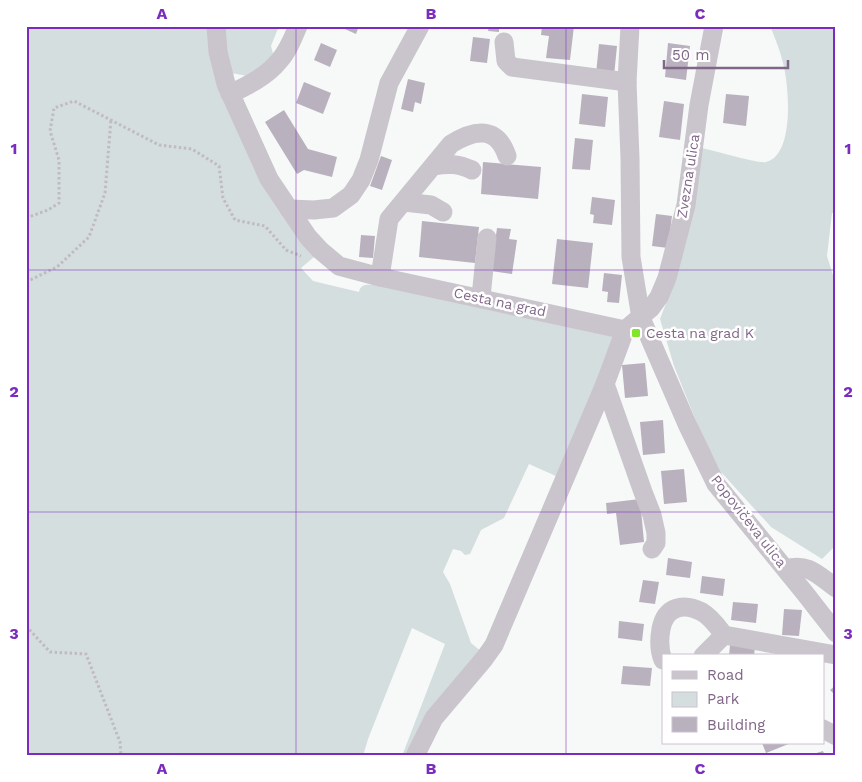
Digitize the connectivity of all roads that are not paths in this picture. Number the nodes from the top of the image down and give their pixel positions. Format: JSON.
{"nodes":[{"id":1,"x":216,"y":26,"type":"edge"},
{"id":2,"x":298,"y":26,"type":"edge"},
{"id":3,"x":420,"y":26,"type":"edge"},
{"id":4,"x":630,"y":26,"type":"edge"},
{"id":5,"x":714,"y":26,"type":"edge"},
{"id":6,"x":504,"y":42,"type":"dead end"},
{"id":7,"x":627,"y":82,"type":"junction"},
{"id":8,"x":230,"y":94,"type":"junction"},
{"id":9,"x":508,"y":156,"type":"dead end"},
{"id":10,"x":434,"y":166,"type":"junction"},
{"id":11,"x":472,"y":170,"type":"dead end"},
{"id":12,"x":404,"y":202,"type":"junction"},
{"id":13,"x":289,"y":209,"type":"junction"},
{"id":14,"x":444,"y":212,"type":"dead end"},
{"id":15,"x":487,"y":238,"type":"dead end"},
{"id":16,"x":380,"y":277,"type":"junction"},
{"id":17,"x":480,"y":297,"type":"junction"},
{"id":18,"x":641,"y":318,"type":"junction"},
{"id":19,"x":625,"y":330,"type":"junction"},
{"id":20,"x":605,"y":384,"type":"junction"},
{"id":21,"x":652,"y":550,"type":"dead end"},
{"id":22,"x":786,"y":569,"type":"junction"},
{"id":23,"x":836,"y":588,"type":"edge"},
{"id":24,"x":836,"y":633,"type":"edge"},
{"id":25,"x":724,"y":635,"type":"junction"},
{"id":26,"x":705,"y":654,"type":"edge"},
{"id":27,"x":836,"y":655,"type":"edge"},
{"id":28,"x":662,"y":658,"type":"edge"},
{"id":29,"x":824,"y":730,"type":"edge"},
{"id":30,"x":836,"y":736,"type":"edge"},
{"id":31,"x":415,"y":756,"type":"edge"}],
"edges":[{"from":1,"to":8,"type":"street","name":"Cesta na grad"},
{"from":2,"to":8,"type":"street"},
{"from":3,"to":13,"type":"street"},
{"from":4,"to":7,"type":"street"},
{"from":5,"to":18,"type":"street","name":"Zvezna ulica"},
{"from":6,"to":7,"type":"street"},
{"from":7,"to":18,"type":"street"},
{"from":8,"to":13,"type":"street","name":"Cesta na grad"},
{"from":9,"to":10,"type":"street"},
{"from":10,"to":11,"type":"street"},
{"from":10,"to":12,"type":"street"},
{"from":12,"to":14,"type":"street"},
{"from":12,"to":16,"type":"street"},
{"from":13,"to":16,"type":"street","name":"Cesta na grad"},
{"from":15,"to":17,"type":"street"},
{"from":16,"to":17,"type":"street","name":"Cesta na grad"},
{"from":17,"to":19,"type":"street","name":"Cesta na grad"},
{"from":18,"to":19,"type":"street"},
{"from":18,"to":22,"type":"street","name":"Popovičeva ulica"},
{"from":19,"to":20,"type":"street"},
{"from":20,"to":21,"type":"street"},
{"from":20,"to":31,"type":"street"},
{"from":22,"to":23,"type":"street"},
{"from":22,"to":24,"type":"street","name":"Popovičeva ulica"},
{"from":25,"to":26,"type":"street"},
{"from":25,"to":27,"type":"street"},
{"from":25,"to":28,"type":"street"},
{"from":29,"to":30,"type":"street"}]}
